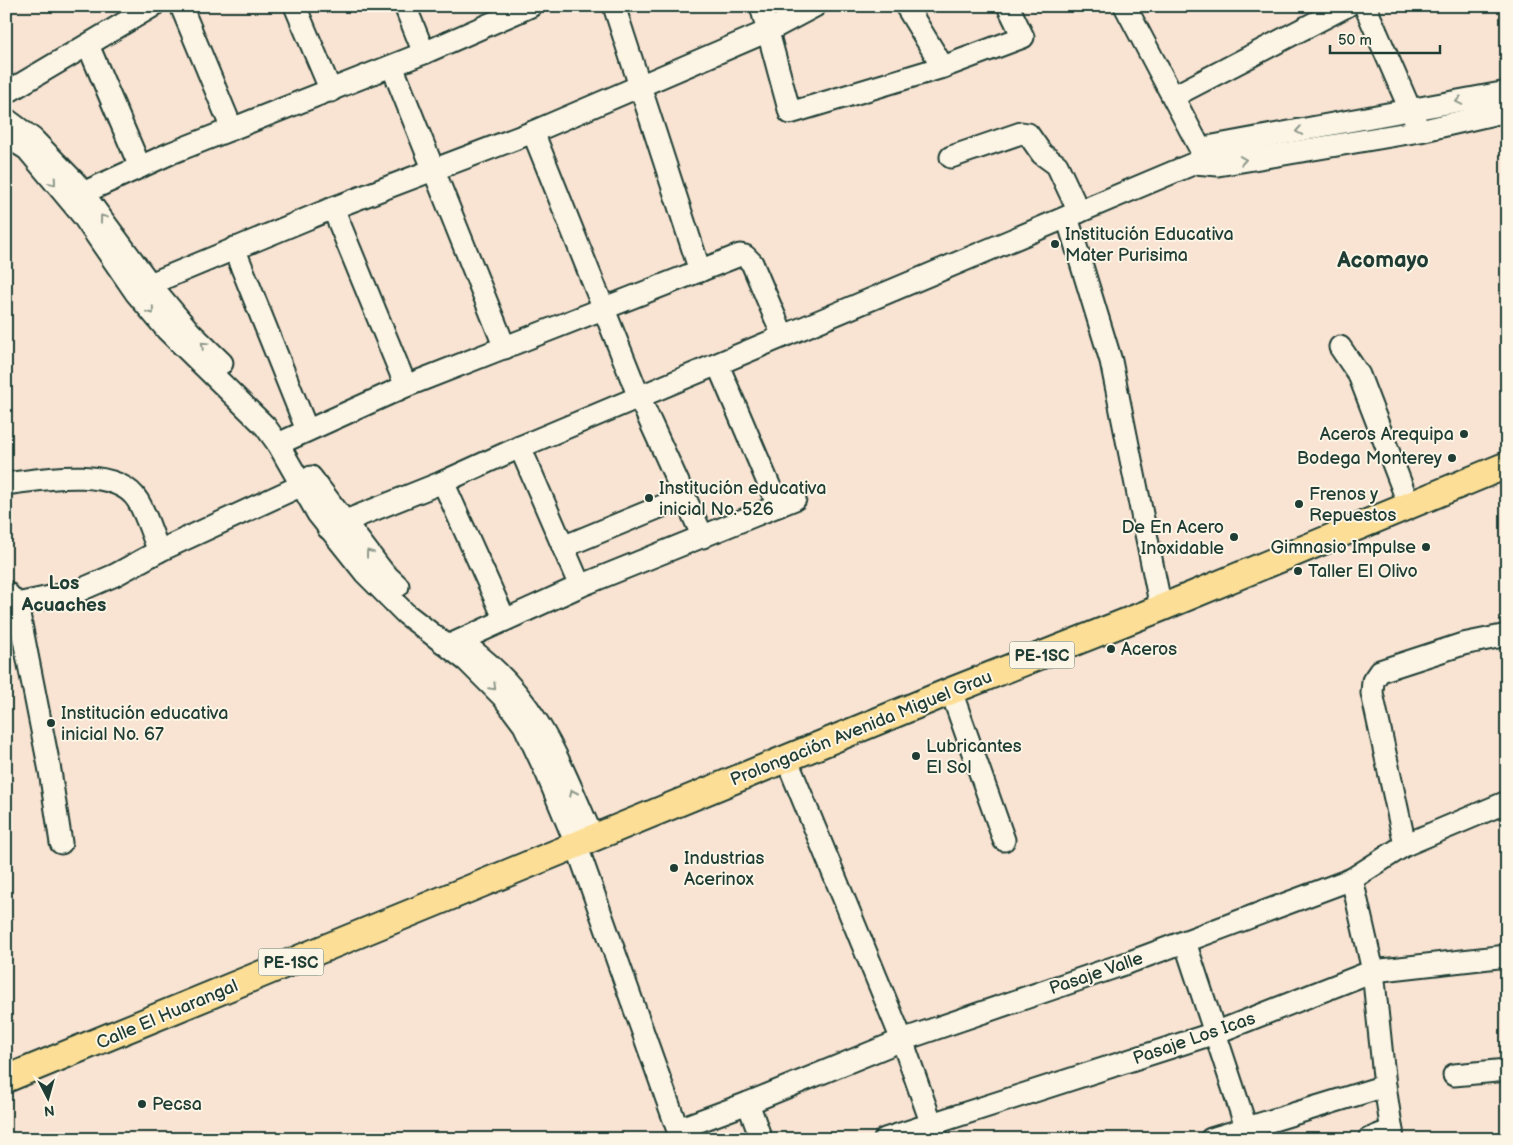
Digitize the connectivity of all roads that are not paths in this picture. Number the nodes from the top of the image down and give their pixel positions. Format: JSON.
{"nodes":[{"id":1,"x":153,"y":6,"type":"edge"},
{"id":2,"x":181,"y":6,"type":"edge"},
{"id":3,"x":294,"y":6,"type":"edge"},
{"id":4,"x":406,"y":6,"type":"edge"},
{"id":5,"x":614,"y":6,"type":"edge"},
{"id":6,"x":761,"y":6,"type":"edge"},
{"id":7,"x":816,"y":6,"type":"edge"},
{"id":8,"x":906,"y":6,"type":"edge"},
{"id":9,"x":1008,"y":6,"type":"edge"},
{"id":10,"x":1125,"y":6,"type":"edge"},
{"id":11,"x":1348,"y":6,"type":"edge"},
{"id":12,"x":1365,"y":6,"type":"edge"},
{"id":13,"x":526,"y":7,"type":"edge"},
{"id":14,"x":768,"y":31,"type":"junction"},
{"id":15,"x":88,"y":44,"type":"junction"},
{"id":16,"x":424,"y":53,"type":"junction"},
{"id":17,"x":392,"y":66,"type":"junction"},
{"id":18,"x":942,"y":67,"type":"junction"},
{"id":19,"x":640,"y":85,"type":"junction"},
{"id":20,"x":331,"y":90,"type":"junction"},
{"id":21,"x":1507,"y":92,"type":"edge"},
{"id":22,"x":6,"y":93,"type":"edge"},
{"id":23,"x":1174,"y":96,"type":"junction"},
{"id":24,"x":1411,"y":111,"type":"junction"},
{"id":25,"x":1507,"y":111,"type":"edge"},
{"id":26,"x":6,"y":120,"type":"edge"},
{"id":27,"x":232,"y":130,"type":"junction"},
{"id":28,"x":1420,"y":131,"type":"junction"},
{"id":29,"x":533,"y":132,"type":"junction"},
{"id":30,"x":6,"y":136,"type":"edge"},
{"id":31,"x":951,"y":157,"type":"dead end"},
{"id":32,"x":1199,"y":159,"type":"junction"},
{"id":33,"x":140,"y":167,"type":"junction"},
{"id":34,"x":434,"y":168,"type":"junction"},
{"id":35,"x":83,"y":193,"type":"junction"},
{"id":36,"x":333,"y":208,"type":"junction"},
{"id":37,"x":1073,"y":214,"type":"junction"},
{"id":38,"x":234,"y":248,"type":"junction"},
{"id":39,"x":700,"y":271,"type":"junction"},
{"id":40,"x":143,"y":288,"type":"junction"},
{"id":41,"x":604,"y":309,"type":"junction"},
{"id":42,"x":783,"y":336,"type":"junction"},
{"id":43,"x":1340,"y":347,"type":"dead end"},
{"id":44,"x":505,"y":348,"type":"junction"},
{"id":45,"x":718,"y":365,"type":"junction"},
{"id":46,"x":406,"y":386,"type":"junction"},
{"id":47,"x":639,"y":397,"type":"junction"},
{"id":48,"x":292,"y":437,"type":"junction"},
{"id":49,"x":520,"y":447,"type":"junction"},
{"id":50,"x":1507,"y":465,"type":"edge"},
{"id":51,"x":307,"y":482,"type":"junction"},
{"id":52,"x":443,"y":482,"type":"junction"},
{"id":53,"x":6,"y":484,"type":"edge"},
{"id":54,"x":684,"y":497,"type":"junction"},
{"id":55,"x":1409,"y":505,"type":"junction"},
{"id":56,"x":336,"y":524,"type":"junction"},
{"id":57,"x":703,"y":537,"type":"junction"},
{"id":58,"x":563,"y":547,"type":"junction"},
{"id":59,"x":159,"y":551,"type":"junction"},
{"id":60,"x":580,"y":586,"type":"junction"},
{"id":61,"x":12,"y":598,"type":"edge"},
{"id":62,"x":1161,"y":608,"type":"junction"},
{"id":63,"x":505,"y":620,"type":"junction"},
{"id":64,"x":1507,"y":635,"type":"edge"},
{"id":65,"x":453,"y":643,"type":"junction"},
{"id":66,"x":950,"y":691,"type":"junction"},
{"id":67,"x":786,"y":758,"type":"junction"},
{"id":68,"x":1507,"y":802,"type":"edge"},
{"id":69,"x":1004,"y":840,"type":"dead end"},
{"id":70,"x":585,"y":841,"type":"junction"},
{"id":71,"x":61,"y":843,"type":"dead end"},
{"id":72,"x":1405,"y":845,"type":"junction"},
{"id":73,"x":1352,"y":879,"type":"junction"},
{"id":74,"x":1185,"y":942,"type":"junction"},
{"id":75,"x":1507,"y":956,"type":"edge"},
{"id":76,"x":1373,"y":971,"type":"junction"},
{"id":77,"x":1215,"y":1033,"type":"junction"},
{"id":78,"x":902,"y":1040,"type":"junction"},
{"id":79,"x":1507,"y":1070,"type":"edge"},
{"id":80,"x":1454,"y":1075,"type":"dead end"},
{"id":81,"x":6,"y":1079,"type":"edge"},
{"id":82,"x":1385,"y":1086,"type":"junction"},
{"id":83,"x":748,"y":1103,"type":"junction"},
{"id":84,"x":1246,"y":1127,"type":"junction"},
{"id":85,"x":934,"y":1131,"type":"edge"},
{"id":86,"x":679,"y":1134,"type":"edge"},
{"id":87,"x":1392,"y":1134,"type":"edge"},
{"id":88,"x":761,"y":1139,"type":"edge"},
{"id":89,"x":885,"y":1139,"type":"edge"},
{"id":90,"x":1211,"y":1139,"type":"edge"},
{"id":91,"x":1369,"y":1139,"type":"edge"}],
"edges":[{"from":1,"to":15,"type":"street"},
{"from":2,"to":27,"type":"street"},
{"from":3,"to":20,"type":"street"},
{"from":4,"to":16,"type":"street"},
{"from":5,"to":19,"type":"street"},
{"from":6,"to":14,"type":"street"},
{"from":7,"to":14,"type":"street"},
{"from":8,"to":18,"type":"street"},
{"from":9,"to":18,"type":"street"},
{"from":10,"to":23,"type":"street"},
{"from":11,"to":23,"type":"street"},
{"from":12,"to":24,"type":"street"},
{"from":13,"to":16,"type":"street"},
{"from":14,"to":18,"type":"street"},
{"from":14,"to":19,"type":"street"},
{"from":15,"to":22,"type":"street"},
{"from":15,"to":33,"type":"street"},
{"from":16,"to":17,"type":"street"},
{"from":17,"to":20,"type":"street"},
{"from":17,"to":34,"type":"street"},
{"from":19,"to":29,"type":"street"},
{"from":19,"to":39,"type":"street"},
{"from":20,"to":27,"type":"street"},
{"from":21,"to":24,"type":"street","one_way":true},
{"from":23,"to":32,"type":"street"},
{"from":24,"to":28,"type":"street"},
{"from":24,"to":32,"type":"street","one_way":true},
{"from":25,"to":28,"type":"street"},
{"from":26,"to":35,"type":"street"},
{"from":27,"to":33,"type":"street"},
{"from":32,"to":28,"type":"street","one_way":true},
{"from":29,"to":34,"type":"street"},
{"from":29,"to":41,"type":"street"},
{"from":30,"to":40,"type":"street","one_way":true},
{"from":31,"to":37,"type":"street"},
{"from":32,"to":37,"type":"street"},
{"from":33,"to":35,"type":"street"},
{"from":34,"to":36,"type":"street"},
{"from":34,"to":44,"type":"street"},
{"from":40,"to":35,"type":"street","one_way":true},
{"from":36,"to":38,"type":"street"},
{"from":36,"to":46,"type":"street"},
{"from":37,"to":42,"type":"street"},
{"from":37,"to":62,"type":"street"},
{"from":38,"to":40,"type":"street"},
{"from":38,"to":48,"type":"street"},
{"from":39,"to":41,"type":"street"},
{"from":39,"to":42,"type":"street"},
{"from":40,"to":48,"type":"street"},
{"from":41,"to":44,"type":"street"},
{"from":41,"to":47,"type":"street"},
{"from":42,"to":45,"type":"street"},
{"from":43,"to":55,"type":"street"},
{"from":44,"to":46,"type":"street"},
{"from":45,"to":47,"type":"street"},
{"from":45,"to":57,"type":"street"},
{"from":46,"to":48,"type":"street"},
{"from":47,"to":49,"type":"street"},
{"from":47,"to":54,"type":"street"},
{"from":48,"to":51,"type":"street"},
{"from":49,"to":52,"type":"street"},
{"from":49,"to":58,"type":"street"},
{"from":50,"to":55,"type":"main road","name":"Prolongación Avenida Miguel Grau","number":"PE-1SC"},
{"from":51,"to":56,"type":"street"},
{"from":51,"to":59,"type":"street"},
{"from":52,"to":56,"type":"street"},
{"from":52,"to":63,"type":"street"},
{"from":53,"to":59,"type":"street"},
{"from":54,"to":57,"type":"street"},
{"from":54,"to":58,"type":"street"},
{"from":55,"to":62,"type":"main road","name":"Prolongación Avenida Miguel Grau","number":"PE-1SC"},
{"from":56,"to":65,"type":"street"},
{"from":57,"to":60,"type":"street"},
{"from":58,"to":60,"type":"street"},
{"from":59,"to":61,"type":"street"},
{"from":60,"to":63,"type":"street"},
{"from":61,"to":71,"type":"street"},
{"from":62,"to":66,"type":"main road","name":"Prolongación Avenida Miguel Grau","number":"PE-1SC"},
{"from":63,"to":65,"type":"street"},
{"from":64,"to":72,"type":"street"},
{"from":65,"to":70,"type":"street"},
{"from":66,"to":67,"type":"main road","name":"Prolongación Avenida Miguel Grau","number":"PE-1SC"},
{"from":66,"to":69,"type":"street"},
{"from":67,"to":70,"type":"main road","name":"Prolongación Avenida Miguel Grau","number":"PE-1SC"},
{"from":67,"to":78,"type":"street"},
{"from":68,"to":72,"type":"street","name":"Pasaje Valle"},
{"from":70,"to":81,"type":"main road","name":"Calle El Huarangal","number":"PE-1SC"},
{"from":70,"to":86,"type":"street"},
{"from":72,"to":73,"type":"street","name":"Pasaje Valle"},
{"from":73,"to":74,"type":"street","name":"Pasaje Valle"},
{"from":73,"to":76,"type":"street"},
{"from":74,"to":77,"type":"street"},
{"from":74,"to":78,"type":"street","name":"Pasaje Valle"},
{"from":75,"to":76,"type":"street","name":"Pasaje Los Icas"},
{"from":76,"to":77,"type":"street","name":"Pasaje Los Icas"},
{"from":76,"to":82,"type":"street"},
{"from":77,"to":84,"type":"street"},
{"from":77,"to":85,"type":"street","name":"Pasaje Los Icas"},
{"from":78,"to":83,"type":"street","name":"Pasaje Valle"},
{"from":78,"to":85,"type":"street"},
{"from":79,"to":80,"type":"street"},
{"from":82,"to":84,"type":"street"},
{"from":82,"to":87,"type":"street"},
{"from":83,"to":86,"type":"street","name":"Pasaje Valle"},
{"from":83,"to":88,"type":"street"},
{"from":84,"to":90,"type":"street"},
{"from":85,"to":89,"type":"street","name":"Pasaje Los Icas"},
{"from":87,"to":91,"type":"street"}]}
